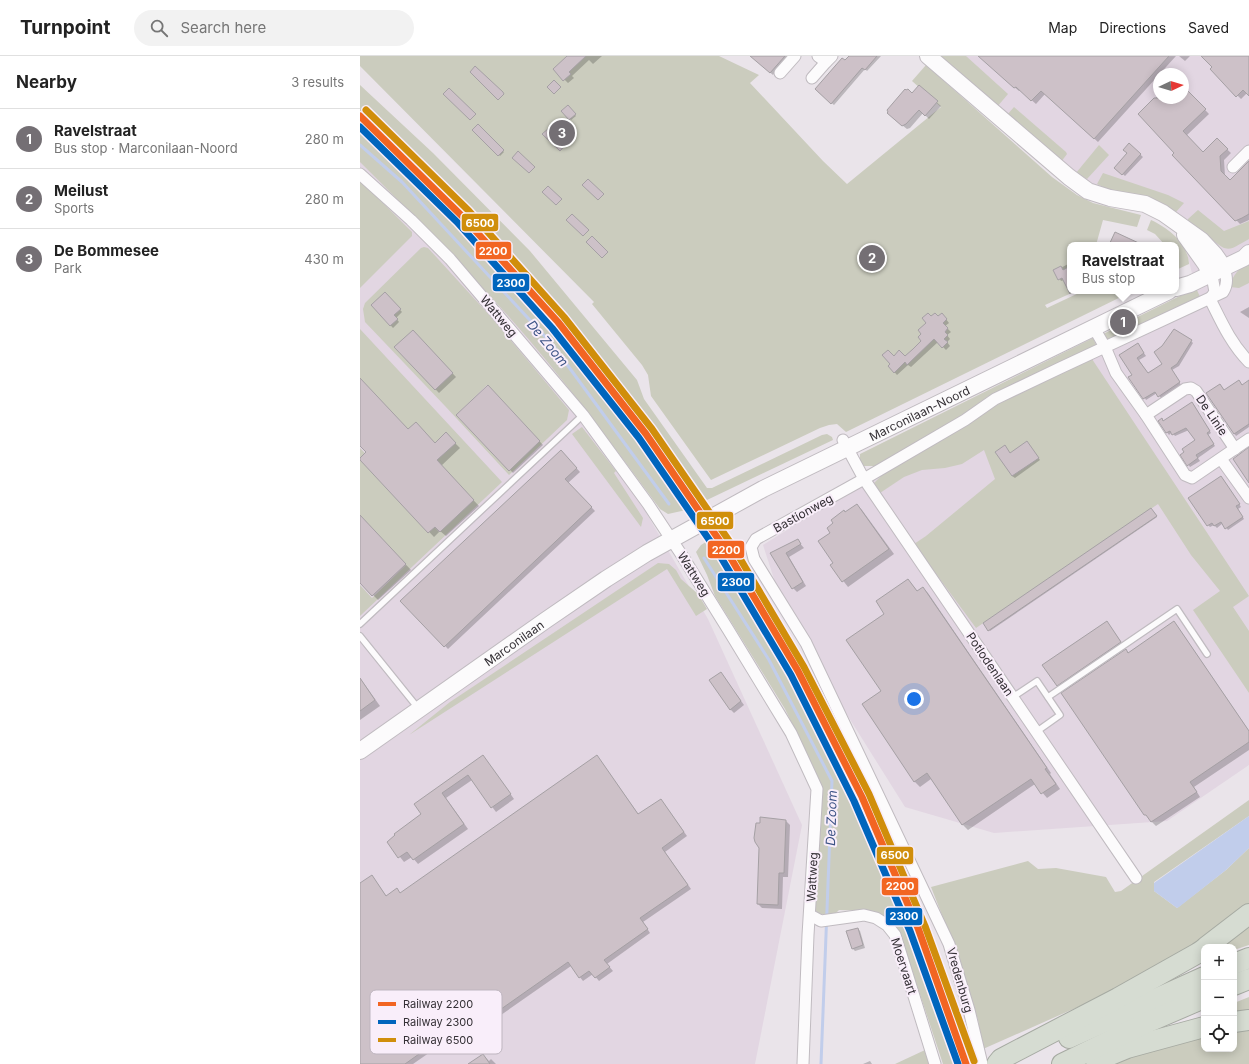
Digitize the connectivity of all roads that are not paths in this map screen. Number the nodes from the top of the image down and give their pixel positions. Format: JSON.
{"nodes":[{"id":1,"x":795,"y":56,"type":"edge"},
{"id":2,"x":928,"y":56,"type":"edge"},
{"id":3,"x":826,"y":58,"type":"edge"},
{"id":4,"x":780,"y":73,"type":"dead end"},
{"id":5,"x":812,"y":78,"type":"dead end"},
{"id":6,"x":1249,"y":151,"type":"edge"},
{"id":7,"x":1233,"y":168,"type":"dead end"},
{"id":8,"x":360,"y":174,"type":"edge"},
{"id":9,"x":1249,"y":252,"type":"edge"},
{"id":10,"x":1216,"y":268,"type":"junction"},
{"id":11,"x":1179,"y":287,"type":"edge"},
{"id":12,"x":1163,"y":294,"type":"edge"},
{"id":13,"x":1210,"y":299,"type":"junction"},
{"id":14,"x":1094,"y":328,"type":"junction"},
{"id":15,"x":1105,"y":347,"type":"junction"},
{"id":16,"x":1249,"y":362,"type":"edge"},
{"id":17,"x":583,"y":415,"type":"junction"},
{"id":18,"x":1146,"y":415,"type":"junction"},
{"id":19,"x":1249,"y":440,"type":"edge"},
{"id":20,"x":846,"y":443,"type":"junction"},
{"id":21,"x":1235,"y":449,"type":"junction"},
{"id":22,"x":1221,"y":459,"type":"junction"},
{"id":23,"x":864,"y":479,"type":"junction"},
{"id":24,"x":1249,"y":498,"type":"edge"},
{"id":25,"x":671,"y":540,"type":"junction"},
{"id":26,"x":360,"y":624,"type":"edge"},
{"id":27,"x":360,"y":636,"type":"edge"},
{"id":28,"x":1207,"y":654,"type":"dead end"},
{"id":29,"x":1013,"y":697,"type":"junction"},
{"id":30,"x":1048,"y":697,"type":"junction"},
{"id":31,"x":418,"y":710,"type":"junction"},
{"id":32,"x":1036,"y":732,"type":"junction"},
{"id":33,"x":360,"y":751,"type":"edge"},
{"id":34,"x":1136,"y":878,"type":"dead end"},
{"id":35,"x":929,"y":900,"type":"joint"},
{"id":36,"x":1249,"y":914,"type":"edge"},
{"id":37,"x":810,"y":915,"type":"junction"},
{"id":38,"x":1210,"y":944,"type":"edge"},
{"id":39,"x":1201,"y":951,"type":"edge"},
{"id":40,"x":1249,"y":958,"type":"edge"},
{"id":41,"x":1237,"y":963,"type":"edge"},
{"id":42,"x":1201,"y":978,"type":"edge"},
{"id":43,"x":1249,"y":979,"type":"edge"},
{"id":44,"x":1237,"y":984,"type":"edge"},
{"id":45,"x":1201,"y":999,"type":"edge"},
{"id":46,"x":1249,"y":1020,"type":"edge"},
{"id":47,"x":1237,"y":1022,"type":"edge"},
{"id":48,"x":1201,"y":1028,"type":"edge"},
{"id":49,"x":998,"y":1063,"type":"edge"},
{"id":50,"x":803,"y":1064,"type":"edge"},
{"id":51,"x":935,"y":1064,"type":"edge"},
{"id":52,"x":1062,"y":1064,"type":"edge"},
{"id":53,"x":1089,"y":1064,"type":"edge"}],
"edges":[{"from":1,"to":4,"type":"street"},
{"from":2,"to":10,"type":"street"},
{"from":3,"to":5,"type":"street"},
{"from":6,"to":7,"type":"street"},
{"from":8,"to":17,"type":"street","name":"Wattweg"},
{"from":9,"to":10,"type":"street","name":"Marconilaan-Noord"},
{"from":10,"to":11,"type":"street","name":"Marconilaan-Noord"},
{"from":10,"to":13,"type":"street","name":"Bastionweg"},
{"from":12,"to":14,"type":"street","name":"Marconilaan-Noord"},
{"from":13,"to":15,"type":"street","name":"Bastionweg"},
{"from":13,"to":16,"type":"street"},
{"from":14,"to":15,"type":"street","name":"De Linie"},
{"from":14,"to":20,"type":"street","name":"Marconilaan-Noord"},
{"from":15,"to":18,"type":"street","name":"De Linie"},
{"from":15,"to":23,"type":"street","name":"Bastionweg"},
{"from":17,"to":25,"type":"street","name":"Wattweg"},
{"from":17,"to":26,"type":"lane"},
{"from":18,"to":21,"type":"street","name":"De Linie"},
{"from":18,"to":22,"type":"street","name":"De Linie"},
{"from":19,"to":21,"type":"street","name":"De Linie"},
{"from":20,"to":23,"type":"street","name":"Potlodenlaan"},
{"from":20,"to":25,"type":"street","name":"Marconilaan-Noord"},
{"from":21,"to":22,"type":"street","name":"De Linie"},
{"from":22,"to":24,"type":"street"},
{"from":23,"to":29,"type":"street","name":"Potlodenlaan"},
{"from":23,"to":35,"type":"street","name":"Bastionweg"},
{"from":25,"to":31,"type":"street","name":"Marconilaan"},
{"from":25,"to":37,"type":"street","name":"Wattweg"},
{"from":27,"to":31,"type":"lane"},
{"from":28,"to":30,"type":"lane"},
{"from":29,"to":30,"type":"lane"},
{"from":29,"to":32,"type":"street","name":"Potlodenlaan"},
{"from":30,"to":32,"type":"lane"},
{"from":31,"to":33,"type":"street","name":"Marconilaan"},
{"from":32,"to":34,"type":"street","name":"Potlodenlaan"},
{"from":35,"to":49,"type":"street","name":"Vredenburg"},
{"from":36,"to":38,"type":"highway"},
{"from":37,"to":50,"type":"street","name":"Wattweg"},
{"from":37,"to":51,"type":"street","name":"Moervaart"},
{"from":39,"to":49,"type":"highway"},
{"from":40,"to":41,"type":"highway"},
{"from":42,"to":49,"type":"highway"},
{"from":43,"to":44,"type":"highway"},
{"from":45,"to":52,"type":"highway"},
{"from":46,"to":47,"type":"highway"},
{"from":48,"to":53,"type":"highway"}]}
